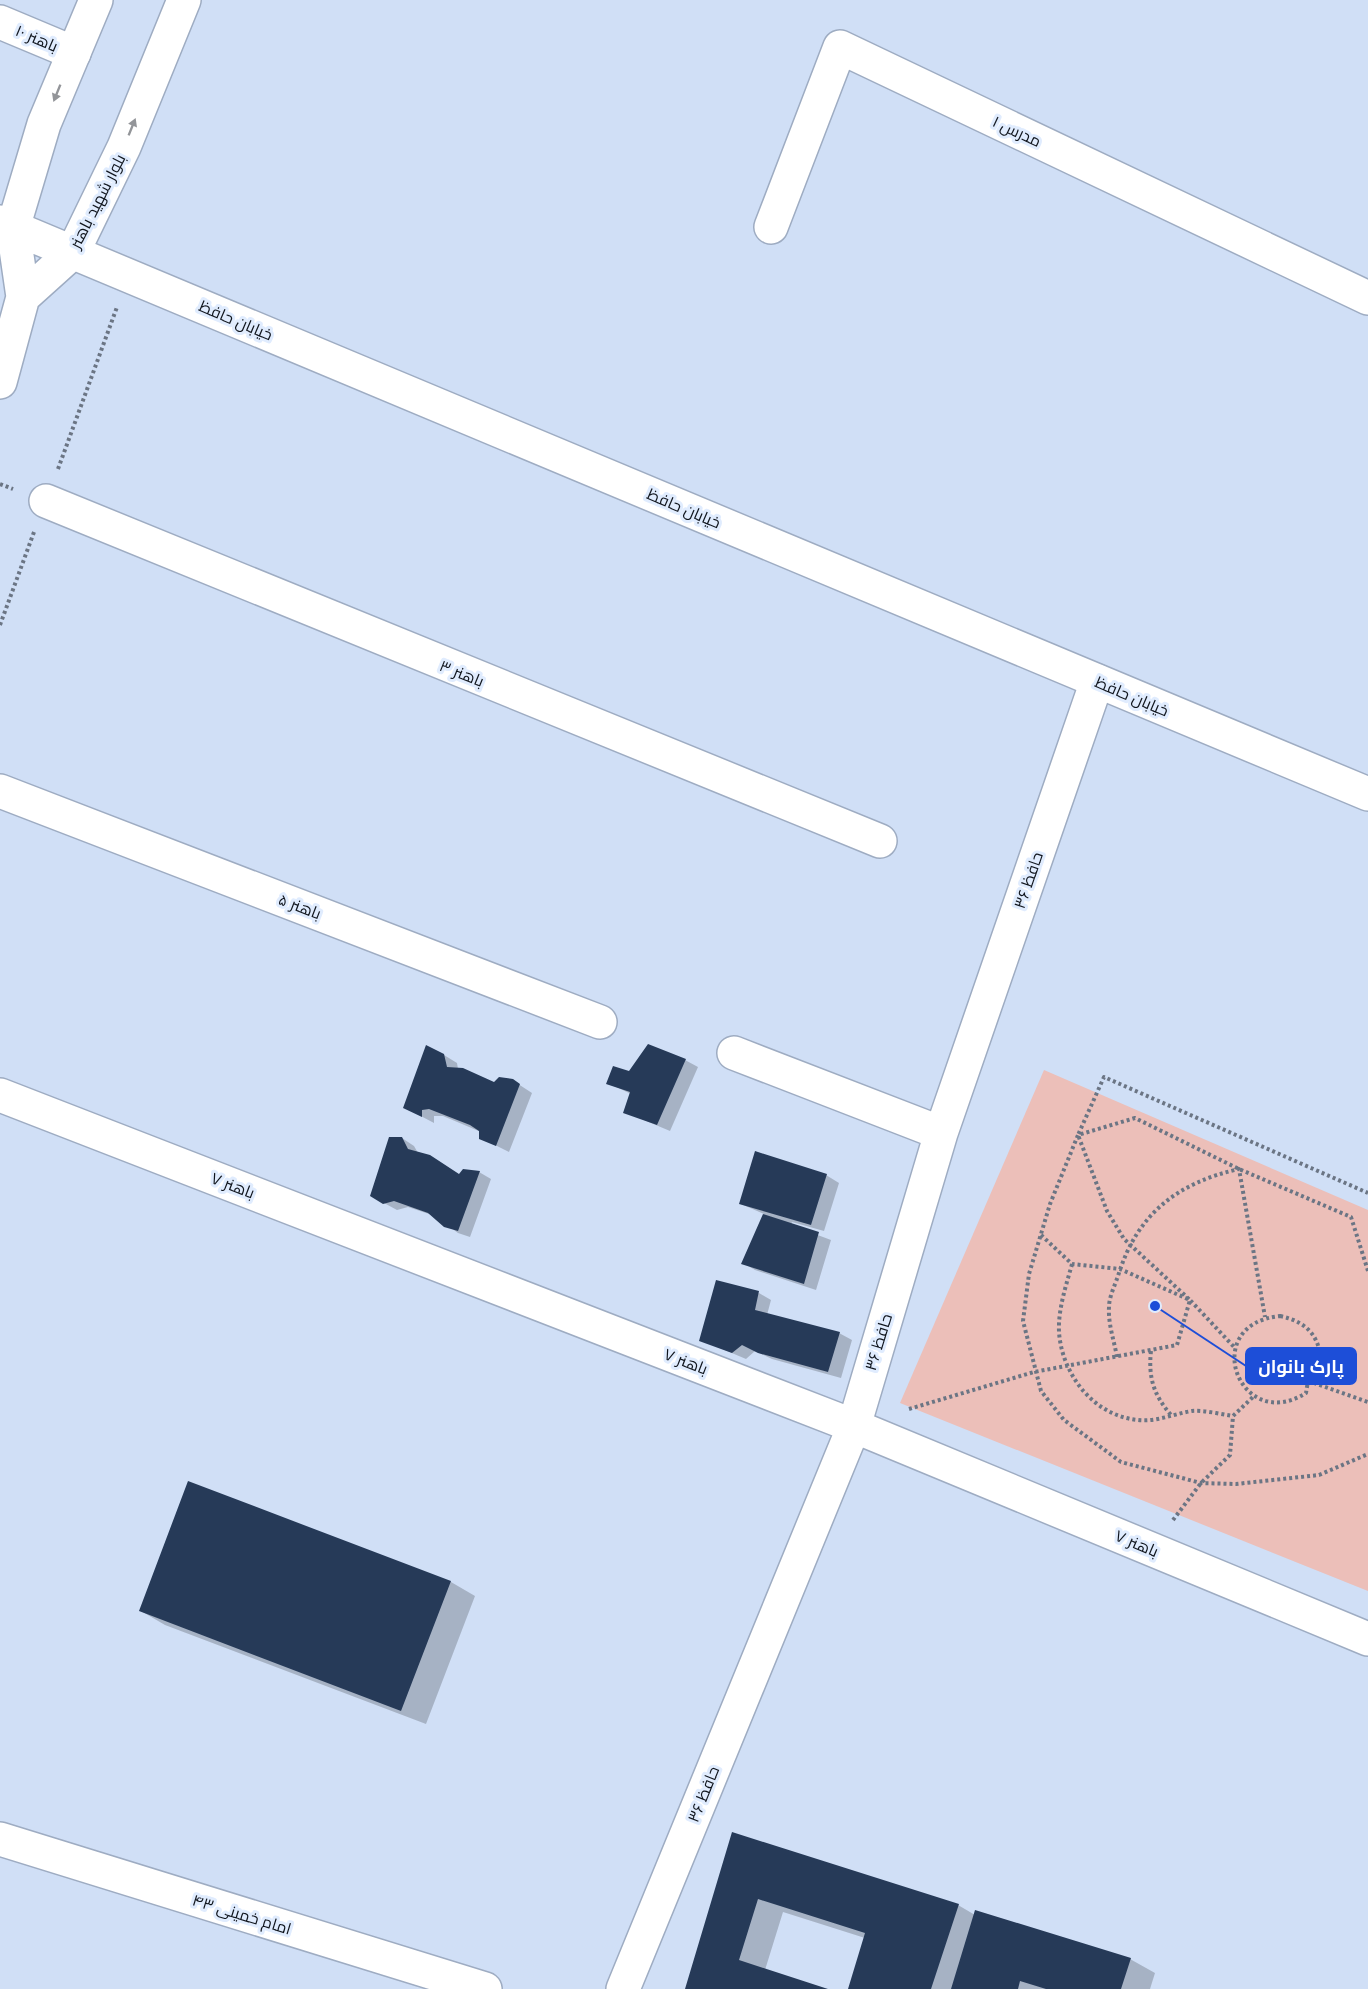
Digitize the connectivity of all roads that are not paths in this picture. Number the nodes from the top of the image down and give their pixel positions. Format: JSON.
{"nodes":[{"id":1,"x":96,"y":0,"type":"edge"},
{"id":2,"x":184,"y":0,"type":"edge"},
{"id":3,"x":0,"y":22,"type":"edge"},
{"id":4,"x":74,"y":53,"type":"junction"},
{"id":5,"x":7,"y":225,"type":"edge"},
{"id":6,"x":771,"y":226,"type":"dead end"},
{"id":7,"x":73,"y":252,"type":"junction"},
{"id":8,"x":23,"y":297,"type":"junction"},
{"id":9,"x":1368,"y":298,"type":"edge"},
{"id":10,"x":0,"y":382,"type":"edge"},
{"id":11,"x":46,"y":501,"type":"road end"},
{"id":12,"x":1097,"y":681,"type":"junction"},
{"id":13,"x":0,"y":790,"type":"edge"},
{"id":14,"x":1368,"y":794,"type":"edge"},
{"id":15,"x":880,"y":842,"type":"dead end"},
{"id":16,"x":600,"y":1022,"type":"dead end"},
{"id":17,"x":734,"y":1053,"type":"dead end"},
{"id":18,"x":0,"y":1095,"type":"edge"},
{"id":19,"x":941,"y":1132,"type":"junction"},
{"id":20,"x":854,"y":1426,"type":"junction"},
{"id":21,"x":1368,"y":1639,"type":"edge"},
{"id":22,"x":0,"y":1839,"type":"edge"},
{"id":23,"x":485,"y":1989,"type":"edge"},
{"id":24,"x":623,"y":1989,"type":"edge"}],
"edges":[{"from":1,"to":4,"type":"street"},
{"from":7,"to":2,"type":"street","name":"بلوار شهید باهنر","one_way":true},
{"from":3,"to":4,"type":"street","name":"باهنر ۱۰"},
{"from":4,"to":5,"type":"street","one_way":true},
{"from":5,"to":7,"type":"street","name":"خیابان حافظ"},
{"from":5,"to":8,"type":"street"},
{"from":6,"to":9,"type":"street","name":"مدرس ۱"},
{"from":7,"to":8,"type":"street","name":"بلوار شهید باهنر"},
{"from":7,"to":12,"type":"street","name":"خیابان حافظ"},
{"from":8,"to":10,"type":"street"},
{"from":11,"to":15,"type":"street","name":"باهنر ۳"},
{"from":12,"to":14,"type":"street","name":"خیابان حافظ"},
{"from":12,"to":19,"type":"street","name":"حافظ ۳۶"},
{"from":13,"to":16,"type":"street","name":"باهنر ۵"},
{"from":17,"to":19,"type":"street"},
{"from":18,"to":20,"type":"street","name":"باهنر ۷"},
{"from":19,"to":20,"type":"street","name":"حافظ ۳۶"},
{"from":20,"to":21,"type":"street","name":"باهنر ۷"},
{"from":20,"to":24,"type":"street","name":"حافظ ۳۶"},
{"from":22,"to":23,"type":"street","name":"امام خمینی ۴۳"}]}
